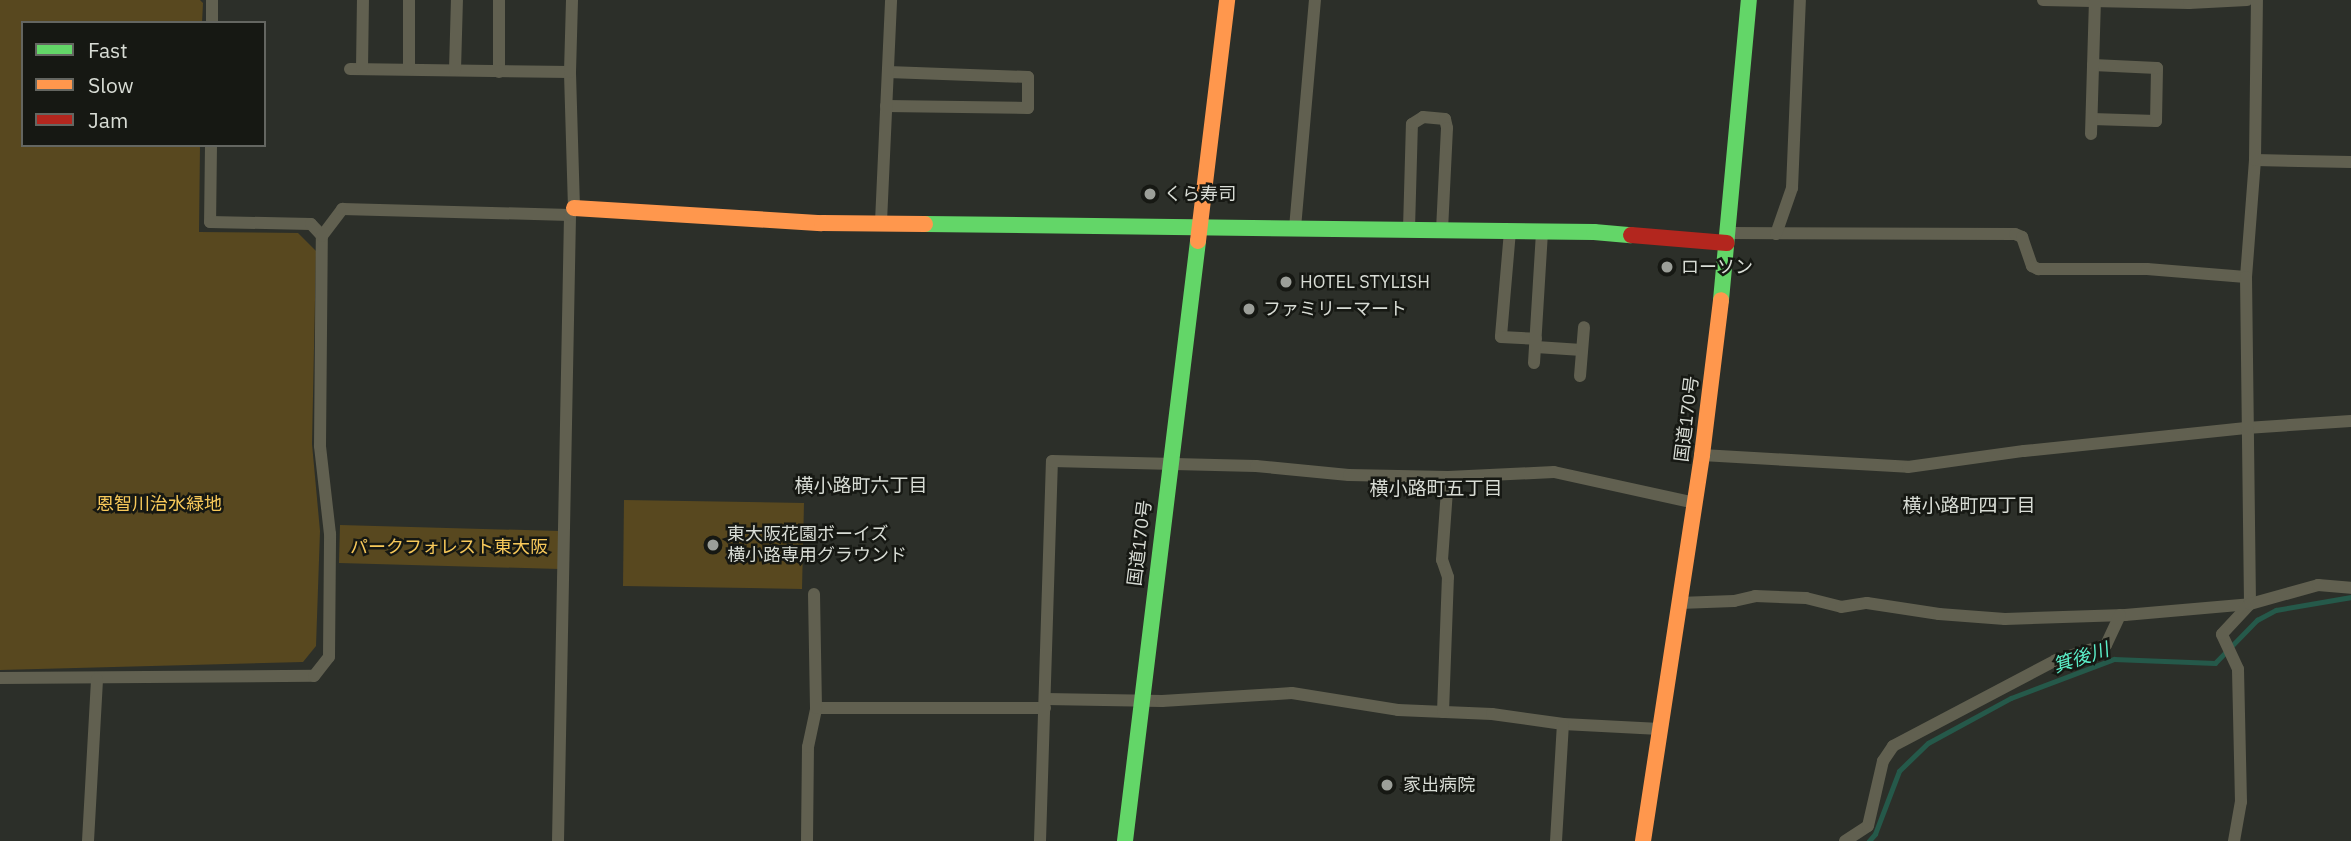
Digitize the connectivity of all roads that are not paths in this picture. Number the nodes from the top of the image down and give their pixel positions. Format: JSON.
{"nodes":[{"id":1,"x":212,"y":0,"type":"edge"},
{"id":2,"x":363,"y":0,"type":"edge"},
{"id":3,"x":409,"y":0,"type":"edge"},
{"id":4,"x":457,"y":0,"type":"edge"},
{"id":5,"x":499,"y":0,"type":"edge"},
{"id":6,"x":572,"y":0,"type":"edge"},
{"id":7,"x":891,"y":0,"type":"edge"},
{"id":8,"x":1227,"y":0,"type":"edge"},
{"id":9,"x":1315,"y":0,"type":"edge"},
{"id":10,"x":1749,"y":0,"type":"edge"},
{"id":11,"x":1800,"y":0,"type":"edge"},
{"id":12,"x":2043,"y":0,"type":"edge"},
{"id":13,"x":2247,"y":0,"type":"edge"},
{"id":14,"x":2257,"y":0,"type":"edge"},
{"id":15,"x":2095,"y":2,"type":"junction"},
{"id":16,"x":212,"y":21,"type":"edge"},
{"id":17,"x":2093,"y":65,"type":"junction"},
{"id":18,"x":409,"y":69,"type":"junction"},
{"id":19,"x":455,"y":71,"type":"junction"},
{"id":20,"x":499,"y":72,"type":"junction"},
{"id":21,"x":570,"y":72,"type":"junction"},
{"id":22,"x":888,"y":72,"type":"junction"},
{"id":23,"x":886,"y":106,"type":"junction"},
{"id":24,"x":2092,"y":119,"type":"junction"},
{"id":25,"x":2091,"y":134,"type":"dead end"},
{"id":26,"x":211,"y":147,"type":"edge"},
{"id":27,"x":2255,"y":160,"type":"junction"},
{"id":28,"x":2351,"y":162,"type":"edge"},
{"id":29,"x":572,"y":212,"type":"junction"},
{"id":30,"x":881,"y":222,"type":"junction"},
{"id":31,"x":1199,"y":227,"type":"junction"},
{"id":32,"x":1295,"y":228,"type":"junction"},
{"id":33,"x":1409,"y":229,"type":"junction"},
{"id":34,"x":1442,"y":230,"type":"junction"},
{"id":35,"x":1510,"y":231,"type":"junction"},
{"id":36,"x":1542,"y":231,"type":"junction"},
{"id":37,"x":1776,"y":233,"type":"junction"},
{"id":38,"x":322,"y":236,"type":"junction"},
{"id":39,"x":1728,"y":238,"type":"junction"},
{"id":40,"x":2246,"y":277,"type":"junction"},
{"id":41,"x":1584,"y":327,"type":"dead end"},
{"id":42,"x":1536,"y":343,"type":"junction"},
{"id":43,"x":1582,"y":350,"type":"junction"},
{"id":44,"x":1534,"y":363,"type":"dead end"},
{"id":45,"x":1580,"y":376,"type":"dead end"},
{"id":46,"x":2351,"y":421,"type":"edge"},
{"id":47,"x":2246,"y":428,"type":"junction"},
{"id":48,"x":1702,"y":455,"type":"junction"},
{"id":49,"x":1169,"y":466,"type":"junction"},
{"id":50,"x":1448,"y":477,"type":"junction"},
{"id":51,"x":1695,"y":503,"type":"junction"},
{"id":52,"x":2351,"y":588,"type":"edge"},
{"id":53,"x":814,"y":594,"type":"dead end"},
{"id":54,"x":1679,"y":604,"type":"junction"},
{"id":55,"x":2250,"y":604,"type":"junction"},
{"id":56,"x":2120,"y":615,"type":"junction"},
{"id":57,"x":0,"y":678,"type":"edge"},
{"id":58,"x":97,"y":679,"type":"junction"},
{"id":59,"x":1140,"y":701,"type":"junction"},
{"id":60,"x":1046,"y":704,"type":"junction"},
{"id":61,"x":816,"y":708,"type":"junction"},
{"id":62,"x":1443,"y":712,"type":"junction"},
{"id":63,"x":1563,"y":724,"type":"junction"},
{"id":64,"x":1660,"y":729,"type":"junction"},
{"id":65,"x":88,"y":841,"type":"edge"},
{"id":66,"x":558,"y":841,"type":"edge"},
{"id":67,"x":807,"y":841,"type":"edge"},
{"id":68,"x":1040,"y":841,"type":"edge"},
{"id":69,"x":1125,"y":841,"type":"edge"},
{"id":70,"x":1556,"y":841,"type":"edge"},
{"id":71,"x":1643,"y":841,"type":"edge"},
{"id":72,"x":1845,"y":841,"type":"edge"},
{"id":73,"x":2234,"y":841,"type":"edge"}],
"edges":[{"from":1,"to":16,"type":"street"},
{"from":2,"to":18,"type":"street"},
{"from":3,"to":18,"type":"street"},
{"from":4,"to":19,"type":"street"},
{"from":5,"to":20,"type":"street"},
{"from":6,"to":21,"type":"street"},
{"from":7,"to":22,"type":"street"},
{"from":8,"to":31,"type":"main road","name":"国道170号"},
{"from":9,"to":32,"type":"street"},
{"from":10,"to":39,"type":"main road","name":"国道170号"},
{"from":11,"to":37,"type":"street"},
{"from":12,"to":15,"type":"street"},
{"from":13,"to":15,"type":"street"},
{"from":14,"to":27,"type":"street"},
{"from":15,"to":17,"type":"street"},
{"from":17,"to":24,"type":"street"},
{"from":17,"to":24,"type":"street"},
{"from":18,"to":19,"type":"street"},
{"from":19,"to":20,"type":"street"},
{"from":20,"to":21,"type":"street"},
{"from":21,"to":29,"type":"street"},
{"from":22,"to":23,"type":"street"},
{"from":22,"to":23,"type":"street"},
{"from":23,"to":30,"type":"street"},
{"from":24,"to":25,"type":"street"},
{"from":26,"to":38,"type":"street"},
{"from":27,"to":28,"type":"street"},
{"from":27,"to":40,"type":"street"},
{"from":29,"to":30,"type":"main road"},
{"from":29,"to":38,"type":"street"},
{"from":29,"to":66,"type":"street"},
{"from":30,"to":31,"type":"main road"},
{"from":31,"to":32,"type":"main road"},
{"from":31,"to":49,"type":"main road","name":"国道170号"},
{"from":32,"to":33,"type":"main road"},
{"from":33,"to":34,"type":"main road"},
{"from":33,"to":34,"type":"street"},
{"from":34,"to":35,"type":"main road"},
{"from":35,"to":36,"type":"main road"},
{"from":35,"to":42,"type":"street"},
{"from":36,"to":39,"type":"main road"},
{"from":36,"to":42,"type":"street"},
{"from":37,"to":39,"type":"street"},
{"from":37,"to":40,"type":"street"},
{"from":38,"to":58,"type":"street"},
{"from":39,"to":48,"type":"main road","name":"国道170号"},
{"from":40,"to":47,"type":"street"},
{"from":41,"to":43,"type":"street"},
{"from":42,"to":43,"type":"street"},
{"from":42,"to":44,"type":"street"},
{"from":43,"to":45,"type":"street"},
{"from":46,"to":47,"type":"street"},
{"from":47,"to":48,"type":"street"},
{"from":47,"to":55,"type":"street"},
{"from":48,"to":51,"type":"main road","name":"国道170号"},
{"from":49,"to":50,"type":"street"},
{"from":49,"to":59,"type":"main road","name":"国道170号"},
{"from":49,"to":60,"type":"street"},
{"from":50,"to":51,"type":"street"},
{"from":50,"to":62,"type":"street"},
{"from":51,"to":54,"type":"main road","name":"国道170号"},
{"from":52,"to":55,"type":"street"},
{"from":53,"to":61,"type":"street"},
{"from":54,"to":56,"type":"street"},
{"from":54,"to":64,"type":"main road","name":"国道170号"},
{"from":55,"to":56,"type":"street"},
{"from":55,"to":73,"type":"street"},
{"from":56,"to":72,"type":"street"},
{"from":57,"to":58,"type":"street"},
{"from":58,"to":65,"type":"street"},
{"from":59,"to":60,"type":"street"},
{"from":59,"to":62,"type":"street"},
{"from":59,"to":69,"type":"main road","name":"国道170号"},
{"from":60,"to":61,"type":"street"},
{"from":60,"to":68,"type":"street"},
{"from":61,"to":67,"type":"street"},
{"from":62,"to":63,"type":"street"},
{"from":63,"to":64,"type":"street"},
{"from":63,"to":70,"type":"street"},
{"from":64,"to":71,"type":"main road","name":"国道170号"}]}
